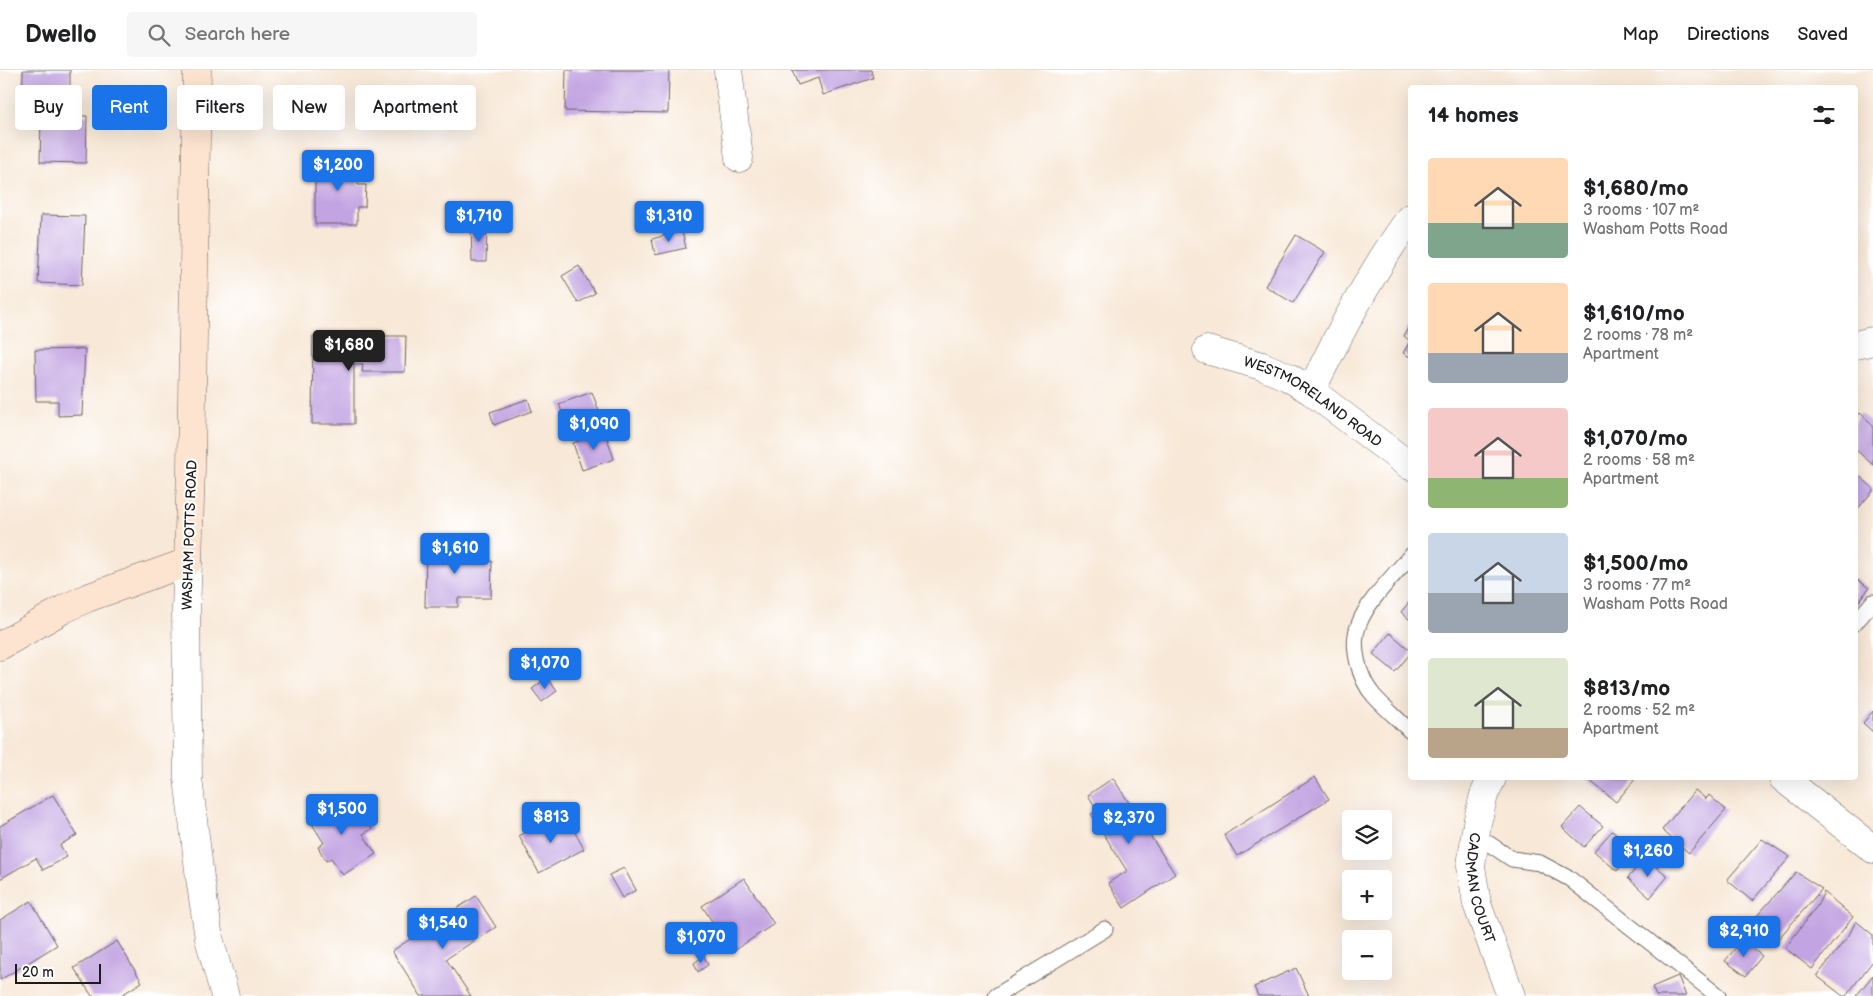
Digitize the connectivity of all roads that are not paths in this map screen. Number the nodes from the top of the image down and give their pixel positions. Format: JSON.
{"nodes":[{"id":1,"x":197,"y":70,"type":"edge"},
{"id":2,"x":728,"y":70,"type":"edge"},
{"id":3,"x":739,"y":158,"type":"dead end"},
{"id":4,"x":1408,"y":221,"type":"edge"},
{"id":5,"x":1873,"y":341,"type":"edge"},
{"id":6,"x":1858,"y":344,"type":"edge"},
{"id":7,"x":1207,"y":350,"type":"dead end"},
{"id":8,"x":1311,"y":391,"type":"junction"},
{"id":9,"x":1408,"y":464,"type":"edge"},
{"id":10,"x":1408,"y":558,"type":"edge"},
{"id":11,"x":188,"y":562,"type":"junction"},
{"id":12,"x":1873,"y":602,"type":"edge"},
{"id":13,"x":1858,"y":620,"type":"edge"},
{"id":14,"x":0,"y":646,"type":"edge"},
{"id":15,"x":1408,"y":729,"type":"edge"},
{"id":16,"x":1489,"y":780,"type":"edge"},
{"id":17,"x":1785,"y":780,"type":"edge"},
{"id":18,"x":1476,"y":835,"type":"junction"},
{"id":19,"x":1873,"y":849,"type":"edge"},
{"id":20,"x":1105,"y":929,"type":"dead end"},
{"id":21,"x":225,"y":996,"type":"edge"},
{"id":22,"x":996,"y":996,"type":"edge"},
{"id":23,"x":1511,"y":996,"type":"edge"},
{"id":24,"x":1718,"y":996,"type":"edge"}],
"edges":[{"from":1,"to":11,"type":"street","name":"WASHAM POTTS ROAD"},
{"from":2,"to":3,"type":"street"},
{"from":4,"to":8,"type":"street"},
{"from":5,"to":6,"type":"street"},
{"from":7,"to":8,"type":"street","name":"WESTMORELAND ROAD"},
{"from":8,"to":9,"type":"street","name":"WESTMORELAND ROAD"},
{"from":10,"to":15,"type":"lane"},
{"from":11,"to":14,"type":"street"},
{"from":11,"to":21,"type":"street","name":"WASHAM POTTS ROAD"},
{"from":12,"to":13,"type":"lane"},
{"from":16,"to":18,"type":"street","name":"CADMAN COURT"},
{"from":17,"to":19,"type":"street"},
{"from":18,"to":23,"type":"street","name":"CADMAN COURT"},
{"from":18,"to":24,"type":"lane"},
{"from":20,"to":22,"type":"lane"}]}
